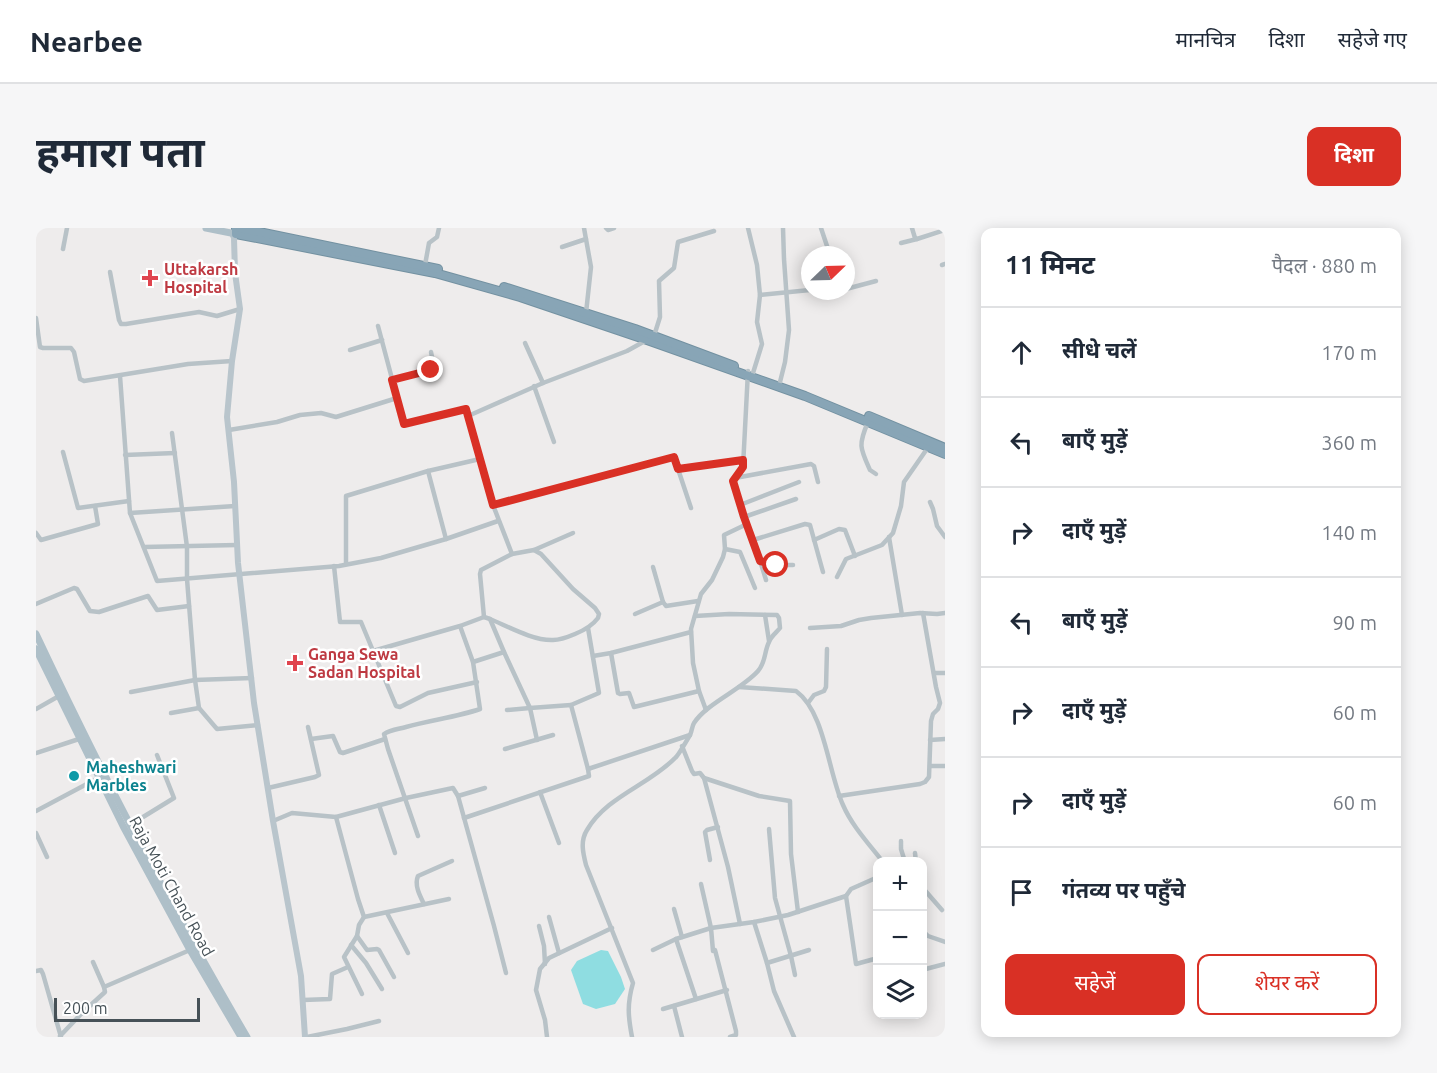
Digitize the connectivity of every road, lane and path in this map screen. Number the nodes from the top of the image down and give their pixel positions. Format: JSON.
{"nodes":[{"id":1,"x":67,"y":228,"type":"edge"},
{"id":2,"x":206,"y":228,"type":"edge"},
{"id":3,"x":439,"y":228,"type":"edge"},
{"id":4,"x":584,"y":228,"type":"edge"},
{"id":5,"x":606,"y":228,"type":"edge"},
{"id":6,"x":614,"y":228,"type":"edge"},
{"id":7,"x":748,"y":228,"type":"edge"},
{"id":8,"x":783,"y":228,"type":"edge"},
{"id":9,"x":821,"y":228,"type":"edge"},
{"id":10,"x":912,"y":228,"type":"edge"},
{"id":11,"x":944,"y":229,"type":"edge"},
{"id":12,"x":714,"y":231,"type":"dead end"},
{"id":13,"x":235,"y":232,"type":"edge"},
{"id":14,"x":586,"y":239,"type":"junction"},
{"id":15,"x":917,"y":239,"type":"junction"},
{"id":16,"x":901,"y":243,"type":"dead end"},
{"id":17,"x":827,"y":246,"type":"edge"},
{"id":18,"x":562,"y":247,"type":"dead end"},
{"id":19,"x":63,"y":249,"type":"dead end"},
{"id":20,"x":425,"y":266,"type":"junction"},
{"id":21,"x":110,"y":272,"type":"dead end"},
{"id":22,"x":876,"y":281,"type":"dead end"},
{"id":23,"x":855,"y":287,"type":"edge"},
{"id":24,"x":801,"y":291,"type":"edge"},
{"id":25,"x":786,"y":292,"type":"junction"},
{"id":26,"x":760,"y":295,"type":"junction"},
{"id":27,"x":240,"y":309,"type":"junction"},
{"id":28,"x":586,"y":313,"type":"junction"},
{"id":29,"x":36,"y":318,"type":"edge"},
{"id":30,"x":378,"y":326,"type":"dead end"},
{"id":31,"x":650,"y":338,"type":"junction"},
{"id":32,"x":381,"y":340,"type":"junction"},
{"id":33,"x":525,"y":343,"type":"dead end"},
{"id":34,"x":350,"y":350,"type":"dead end"},
{"id":35,"x":431,"y":351,"type":"dead end"},
{"id":36,"x":232,"y":361,"type":"junction"},
{"id":37,"x":750,"y":373,"type":"junction"},
{"id":38,"x":120,"y":376,"type":"junction"},
{"id":39,"x":392,"y":380,"type":"junction"},
{"id":40,"x":780,"y":382,"type":"junction"},
{"id":41,"x":543,"y":383,"type":"junction"},
{"id":42,"x":534,"y":386,"type":"junction"},
{"id":43,"x":397,"y":398,"type":"junction"},
{"id":44,"x":468,"y":416,"type":"junction"},
{"id":45,"x":869,"y":419,"type":"junction"},
{"id":46,"x":229,"y":430,"type":"junction"},
{"id":47,"x":172,"y":433,"type":"dead end"},
{"id":48,"x":554,"y":442,"type":"dead end"},
{"id":49,"x":930,"y":444,"type":"junction"},
{"id":50,"x":945,"y":448,"type":"edge"},
{"id":51,"x":63,"y":452,"type":"dead end"},
{"id":52,"x":175,"y":453,"type":"junction"},
{"id":53,"x":945,"y":454,"type":"edge"},
{"id":54,"x":126,"y":455,"type":"junction"},
{"id":55,"x":480,"y":459,"type":"junction"},
{"id":56,"x":743,"y":460,"type":"junction"},
{"id":57,"x":678,"y":469,"type":"junction"},
{"id":58,"x":428,"y":471,"type":"junction"},
{"id":59,"x":876,"y":474,"type":"dead end"},
{"id":60,"x":735,"y":478,"type":"junction"},
{"id":61,"x":799,"y":482,"type":"dead end"},
{"id":62,"x":819,"y":482,"type":"dead end"},
{"id":63,"x":796,"y":499,"type":"dead end"},
{"id":64,"x":129,"y":501,"type":"junction"},
{"id":65,"x":930,"y":502,"type":"dead end"},
{"id":66,"x":493,"y":505,"type":"junction"},
{"id":67,"x":740,"y":505,"type":"junction"},
{"id":68,"x":95,"y":506,"type":"junction"},
{"id":69,"x":235,"y":506,"type":"junction"},
{"id":70,"x":691,"y":508,"type":"dead end"},
{"id":71,"x":183,"y":510,"type":"junction"},
{"id":72,"x":130,"y":513,"type":"junction"},
{"id":73,"x":744,"y":517,"type":"junction"},
{"id":74,"x":498,"y":520,"type":"junction"},
{"id":75,"x":747,"y":524,"type":"junction"},
{"id":76,"x":36,"y":533,"type":"edge"},
{"id":77,"x":573,"y":533,"type":"dead end"},
{"id":78,"x":889,"y":537,"type":"junction"},
{"id":79,"x":945,"y":537,"type":"edge"},
{"id":80,"x":446,"y":539,"type":"junction"},
{"id":81,"x":753,"y":540,"type":"junction"},
{"id":82,"x":814,"y":540,"type":"junction"},
{"id":83,"x":237,"y":545,"type":"junction"},
{"id":84,"x":144,"y":547,"type":"junction"},
{"id":85,"x":187,"y":547,"type":"junction"},
{"id":86,"x":725,"y":549,"type":"junction"},
{"id":87,"x":534,"y":550,"type":"junction"},
{"id":88,"x":512,"y":554,"type":"junction"},
{"id":89,"x":855,"y":556,"type":"junction"},
{"id":90,"x":760,"y":561,"type":"junction"},
{"id":91,"x":346,"y":564,"type":"junction"},
{"id":92,"x":793,"y":565,"type":"dead end"},
{"id":93,"x":334,"y":566,"type":"junction"},
{"id":94,"x":653,"y":567,"type":"dead end"},
{"id":95,"x":823,"y":572,"type":"dead end"},
{"id":96,"x":240,"y":574,"type":"junction"},
{"id":97,"x":837,"y":577,"type":"dead end"},
{"id":98,"x":187,"y":579,"type":"junction"},
{"id":99,"x":766,"y":580,"type":"dead end"},
{"id":100,"x":755,"y":588,"type":"dead end"},
{"id":101,"x":698,"y":601,"type":"junction"},
{"id":102,"x":663,"y":602,"type":"junction"},
{"id":103,"x":36,"y":604,"type":"edge"},
{"id":104,"x":189,"y":606,"type":"junction"},
{"id":105,"x":924,"y":613,"type":"junction"},
{"id":106,"x":945,"y":613,"type":"edge"},
{"id":107,"x":635,"y":614,"type":"dead end"},
{"id":108,"x":765,"y":615,"type":"junction"},
{"id":109,"x":902,"y":615,"type":"junction"},
{"id":110,"x":484,"y":616,"type":"junction"},
{"id":111,"x":695,"y":616,"type":"junction"},
{"id":112,"x":490,"y":619,"type":"junction"},
{"id":113,"x":460,"y":626,"type":"junction"},
{"id":114,"x":588,"y":628,"type":"junction"},
{"id":115,"x":810,"y":628,"type":"dead end"},
{"id":116,"x":691,"y":632,"type":"junction"},
{"id":117,"x":36,"y":634,"type":"edge"},
{"id":118,"x":769,"y":641,"type":"junction"},
{"id":119,"x":36,"y":649,"type":"edge"},
{"id":120,"x":827,"y":649,"type":"dead end"},
{"id":121,"x":373,"y":651,"type":"junction"},
{"id":122,"x":504,"y":652,"type":"junction"},
{"id":123,"x":611,"y":653,"type":"junction"},
{"id":124,"x":593,"y":656,"type":"junction"},
{"id":125,"x":473,"y":662,"type":"junction"},
{"id":126,"x":934,"y":673,"type":"junction"},
{"id":127,"x":945,"y":673,"type":"edge"},
{"id":128,"x":252,"y":678,"type":"junction"},
{"id":129,"x":195,"y":680,"type":"junction"},
{"id":130,"x":477,"y":682,"type":"junction"},
{"id":131,"x":739,"y":687,"type":"junction"},
{"id":132,"x":699,"y":691,"type":"junction"},
{"id":133,"x":131,"y":692,"type":"dead end"},
{"id":134,"x":59,"y":696,"type":"junction"},
{"id":135,"x":808,"y":704,"type":"junction"},
{"id":136,"x":571,"y":705,"type":"junction"},
{"id":137,"x":36,"y":708,"type":"edge"},
{"id":138,"x":199,"y":708,"type":"junction"},
{"id":139,"x":530,"y":708,"type":"junction"},
{"id":140,"x":938,"y":709,"type":"junction"},
{"id":141,"x":945,"y":709,"type":"edge"},
{"id":142,"x":507,"y":710,"type":"dead end"},
{"id":143,"x":706,"y":710,"type":"junction"},
{"id":144,"x":171,"y":713,"type":"dead end"},
{"id":145,"x":258,"y":725,"type":"junction"},
{"id":146,"x":308,"y":727,"type":"dead end"},
{"id":147,"x":553,"y":735,"type":"dead end"},
{"id":148,"x":690,"y":735,"type":"junction"},
{"id":149,"x":80,"y":739,"type":"junction"},
{"id":150,"x":311,"y":739,"type":"junction"},
{"id":151,"x":385,"y":739,"type":"junction"},
{"id":152,"x":945,"y":739,"type":"edge"},
{"id":153,"x":537,"y":740,"type":"junction"},
{"id":154,"x":930,"y":740,"type":"junction"},
{"id":155,"x":682,"y":746,"type":"junction"},
{"id":156,"x":505,"y":749,"type":"dead end"},
{"id":157,"x":36,"y":753,"type":"edge"},
{"id":158,"x":157,"y":755,"type":"dead end"},
{"id":159,"x":930,"y":766,"type":"junction"},
{"id":160,"x":945,"y":766,"type":"edge"},
{"id":161,"x":588,"y":769,"type":"junction"},
{"id":162,"x":102,"y":777,"type":"junction"},
{"id":163,"x":704,"y":778,"type":"junction"},
{"id":164,"x":268,"y":788,"type":"junction"},
{"id":165,"x":485,"y":788,"type":"dead end"},
{"id":166,"x":540,"y":792,"type":"junction"},
{"id":167,"x":458,"y":796,"type":"junction"},
{"id":168,"x":839,"y":796,"type":"junction"},
{"id":169,"x":406,"y":798,"type":"junction"},
{"id":170,"x":379,"y":805,"type":"junction"},
{"id":171,"x":36,"y":811,"type":"edge"},
{"id":172,"x":336,"y":817,"type":"junction"},
{"id":173,"x":464,"y":818,"type":"junction"},
{"id":174,"x":273,"y":821,"type":"junction"},
{"id":175,"x":130,"y":825,"type":"junction"},
{"id":176,"x":718,"y":827,"type":"junction"},
{"id":177,"x":769,"y":829,"type":"dead end"},
{"id":178,"x":36,"y":833,"type":"edge"},
{"id":179,"x":418,"y":836,"type":"dead end"},
{"id":180,"x":901,"y":840,"type":"dead end"},
{"id":181,"x":560,"y":843,"type":"dead end"},
{"id":182,"x":395,"y":853,"type":"dead end"},
{"id":183,"x":915,"y":853,"type":"dead end"},
{"id":184,"x":47,"y":857,"type":"dead end"},
{"id":185,"x":881,"y":857,"type":"edge"},
{"id":186,"x":904,"y":857,"type":"edge"},
{"id":187,"x":916,"y":857,"type":"edge"},
{"id":188,"x":710,"y":860,"type":"dead end"},
{"id":189,"x":452,"y":861,"type":"dead end"},
{"id":190,"x":873,"y":879,"type":"edge"},
{"id":191,"x":701,"y":884,"type":"dead end"},
{"id":192,"x":927,"y":891,"type":"edge"},
{"id":193,"x":846,"y":896,"type":"junction"},
{"id":194,"x":449,"y":899,"type":"dead end"},
{"id":195,"x":423,"y":904,"type":"junction"},
{"id":196,"x":674,"y":909,"type":"dead end"},
{"id":197,"x":942,"y":910,"type":"dead end"},
{"id":198,"x":798,"y":912,"type":"junction"},
{"id":199,"x":387,"y":913,"type":"junction"},
{"id":200,"x":780,"y":916,"type":"junction"},
{"id":201,"x":364,"y":917,"type":"junction"},
{"id":202,"x":549,"y":917,"type":"dead end"},
{"id":203,"x":754,"y":922,"type":"junction"},
{"id":204,"x":740,"y":924,"type":"junction"},
{"id":205,"x":539,"y":926,"type":"dead end"},
{"id":206,"x":612,"y":928,"type":"junction"},
{"id":207,"x":711,"y":928,"type":"junction"},
{"id":208,"x":927,"y":935,"type":"edge"},
{"id":209,"x":357,"y":936,"type":"junction"},
{"id":210,"x":679,"y":938,"type":"junction"},
{"id":211,"x":945,"y":942,"type":"edge"},
{"id":212,"x":351,"y":945,"type":"junction"},
{"id":213,"x":190,"y":950,"type":"junction"},
{"id":214,"x":653,"y":950,"type":"dead end"},
{"id":215,"x":809,"y":950,"type":"dead end"},
{"id":216,"x":408,"y":953,"type":"dead end"},
{"id":217,"x":559,"y":953,"type":"junction"},
{"id":218,"x":791,"y":956,"type":"junction"},
{"id":219,"x":873,"y":959,"type":"edge"},
{"id":220,"x":93,"y":962,"type":"dead end"},
{"id":221,"x":767,"y":963,"type":"junction"},
{"id":222,"x":545,"y":964,"type":"junction"},
{"id":223,"x":945,"y":964,"type":"edge"},
{"id":224,"x":348,"y":967,"type":"junction"},
{"id":225,"x":927,"y":969,"type":"edge"},
{"id":226,"x":36,"y":971,"type":"edge"},
{"id":227,"x":506,"y":973,"type":"dead end"},
{"id":228,"x":795,"y":975,"type":"dead end"},
{"id":229,"x":394,"y":977,"type":"dead end"},
{"id":230,"x":104,"y":987,"type":"junction"},
{"id":231,"x":382,"y":989,"type":"dead end"},
{"id":232,"x":727,"y":990,"type":"junction"},
{"id":233,"x":362,"y":994,"type":"dead end"},
{"id":234,"x":696,"y":999,"type":"junction"},
{"id":235,"x":303,"y":1000,"type":"junction"},
{"id":236,"x":674,"y":1006,"type":"junction"},
{"id":237,"x":663,"y":1010,"type":"dead end"},
{"id":238,"x":379,"y":1021,"type":"dead end"},
{"id":239,"x":60,"y":1036,"type":"edge"},
{"id":240,"x":682,"y":1036,"type":"edge"},
{"id":241,"x":241,"y":1037,"type":"edge"},
{"id":242,"x":247,"y":1037,"type":"edge"},
{"id":243,"x":306,"y":1037,"type":"edge"},
{"id":244,"x":547,"y":1037,"type":"edge"},
{"id":245,"x":632,"y":1037,"type":"edge"},
{"id":246,"x":674,"y":1037,"type":"edge"},
{"id":247,"x":730,"y":1037,"type":"edge"},
{"id":248,"x":794,"y":1037,"type":"edge"}],
"edges":[{"from":1,"to":19,"type":"street"},
{"from":2,"to":13,"type":"main road"},
{"from":3,"to":20,"type":"street"},
{"from":4,"to":14,"type":"street"},
{"from":5,"to":6,"type":"street"},
{"from":7,"to":26,"type":"street"},
{"from":8,"to":25,"type":"street"},
{"from":9,"to":17,"type":"street"},
{"from":10,"to":15,"type":"street"},
{"from":11,"to":15,"type":"street"},
{"from":12,"to":31,"type":"street"},
{"from":13,"to":20,"type":"highway"},
{"from":13,"to":27,"type":"street"},
{"from":13,"to":31,"type":"highway"},
{"from":14,"to":18,"type":"street"},
{"from":14,"to":28,"type":"street"},
{"from":15,"to":16,"type":"street"},
{"from":20,"to":28,"type":"highway"},
{"from":21,"to":27,"type":"street"},
{"from":22,"to":23,"type":"street"},
{"from":24,"to":25,"type":"street"},
{"from":25,"to":26,"type":"street"},
{"from":25,"to":40,"type":"street"},
{"from":26,"to":37,"type":"street"},
{"from":27,"to":36,"type":"street"},
{"from":28,"to":31,"type":"highway"},
{"from":29,"to":38,"type":"street"},
{"from":30,"to":32,"type":"street"},
{"from":31,"to":37,"type":"highway"},
{"from":31,"to":41,"type":"street"},
{"from":32,"to":34,"type":"street"},
{"from":32,"to":39,"type":"street"},
{"from":33,"to":41,"type":"street"},
{"from":35,"to":39,"type":"street"},
{"from":36,"to":38,"type":"street"},
{"from":36,"to":46,"type":"street"},
{"from":37,"to":40,"type":"highway"},
{"from":37,"to":45,"type":"highway"},
{"from":37,"to":56,"type":"street"},
{"from":38,"to":54,"type":"street"},
{"from":39,"to":43,"type":"street"},
{"from":40,"to":45,"type":"highway"},
{"from":41,"to":42,"type":"street"},
{"from":42,"to":44,"type":"street"},
{"from":42,"to":48,"type":"street"},
{"from":43,"to":44,"type":"street"},
{"from":43,"to":46,"type":"street"},
{"from":44,"to":55,"type":"street"},
{"from":45,"to":49,"type":"highway"},
{"from":45,"to":59,"type":"street"},
{"from":46,"to":69,"type":"street"},
{"from":47,"to":52,"type":"street"},
{"from":49,"to":50,"type":"highway"},
{"from":49,"to":53,"type":"highway"},
{"from":49,"to":78,"type":"street"},
{"from":51,"to":68,"type":"street"},
{"from":52,"to":54,"type":"street"},
{"from":52,"to":71,"type":"street"},
{"from":54,"to":64,"type":"street"},
{"from":55,"to":58,"type":"street"},
{"from":55,"to":66,"type":"street"},
{"from":56,"to":57,"type":"street"},
{"from":56,"to":60,"type":"street"},
{"from":57,"to":66,"type":"street"},
{"from":57,"to":70,"type":"street"},
{"from":58,"to":80,"type":"street"},
{"from":58,"to":91,"type":"street"},
{"from":60,"to":62,"type":"street"},
{"from":60,"to":67,"type":"street"},
{"from":61,"to":67,"type":"street"},
{"from":63,"to":73,"type":"street"},
{"from":64,"to":68,"type":"street"},
{"from":64,"to":72,"type":"street"},
{"from":65,"to":79,"type":"street"},
{"from":66,"to":74,"type":"street"},
{"from":67,"to":73,"type":"street"},
{"from":68,"to":76,"type":"street"},
{"from":69,"to":71,"type":"street"},
{"from":69,"to":83,"type":"street"},
{"from":71,"to":72,"type":"street"},
{"from":71,"to":85,"type":"street"},
{"from":72,"to":84,"type":"street"},
{"from":73,"to":75,"type":"street"},
{"from":74,"to":80,"type":"street"},
{"from":74,"to":88,"type":"street"},
{"from":75,"to":81,"type":"street"},
{"from":75,"to":86,"type":"street"},
{"from":77,"to":87,"type":"street"},
{"from":78,"to":89,"type":"street"},
{"from":78,"to":109,"type":"street"},
{"from":80,"to":91,"type":"street"},
{"from":81,"to":82,"type":"street"},
{"from":81,"to":90,"type":"street"},
{"from":82,"to":89,"type":"street"},
{"from":82,"to":95,"type":"street"},
{"from":83,"to":85,"type":"street"},
{"from":83,"to":96,"type":"street"},
{"from":84,"to":85,"type":"street"},
{"from":84,"to":98,"type":"street"},
{"from":85,"to":98,"type":"street"},
{"from":86,"to":100,"type":"street"},
{"from":86,"to":101,"type":"street"},
{"from":87,"to":88,"type":"street"},
{"from":87,"to":114,"type":"street"},
{"from":88,"to":110,"type":"street"},
{"from":89,"to":97,"type":"street"},
{"from":90,"to":92,"type":"street"},
{"from":90,"to":99,"type":"street"},
{"from":91,"to":93,"type":"street"},
{"from":93,"to":96,"type":"street"},
{"from":93,"to":121,"type":"street"},
{"from":94,"to":102,"type":"street"},
{"from":96,"to":98,"type":"street"},
{"from":96,"to":128,"type":"street"},
{"from":98,"to":104,"type":"street"},
{"from":101,"to":102,"type":"street"},
{"from":101,"to":111,"type":"street"},
{"from":102,"to":107,"type":"street"},
{"from":103,"to":104,"type":"street"},
{"from":104,"to":129,"type":"street"},
{"from":105,"to":106,"type":"street"},
{"from":105,"to":109,"type":"street"},
{"from":105,"to":126,"type":"street"},
{"from":108,"to":111,"type":"street"},
{"from":108,"to":118,"type":"street"},
{"from":108,"to":118,"type":"street"},
{"from":109,"to":115,"type":"street"},
{"from":110,"to":112,"type":"street"},
{"from":110,"to":113,"type":"street"},
{"from":111,"to":116,"type":"street"},
{"from":112,"to":114,"type":"street"},
{"from":112,"to":122,"type":"street"},
{"from":113,"to":121,"type":"street"},
{"from":113,"to":125,"type":"street"},
{"from":114,"to":124,"type":"street"},
{"from":116,"to":123,"type":"street"},
{"from":116,"to":132,"type":"street"},
{"from":117,"to":162,"type":"main road"},
{"from":118,"to":131,"type":"street"},
{"from":119,"to":134,"type":"main road","name":"Raja Moti Chand Road"},
{"from":120,"to":135,"type":"street"},
{"from":121,"to":130,"type":"street"},
{"from":122,"to":125,"type":"street"},
{"from":122,"to":139,"type":"street"},
{"from":123,"to":124,"type":"street"},
{"from":123,"to":132,"type":"street"},
{"from":124,"to":136,"type":"street"},
{"from":125,"to":130,"type":"street"},
{"from":126,"to":127,"type":"street"},
{"from":126,"to":140,"type":"street"},
{"from":128,"to":129,"type":"street"},
{"from":128,"to":145,"type":"street"},
{"from":129,"to":133,"type":"street"},
{"from":129,"to":138,"type":"street"},
{"from":130,"to":151,"type":"street"},
{"from":131,"to":135,"type":"street"},
{"from":131,"to":143,"type":"street"},
{"from":132,"to":143,"type":"street"},
{"from":134,"to":137,"type":"street"},
{"from":134,"to":149,"type":"main road","name":"Raja Moti Chand Road"},
{"from":135,"to":168,"type":"street"},
{"from":136,"to":139,"type":"street"},
{"from":136,"to":161,"type":"street"},
{"from":138,"to":144,"type":"street"},
{"from":138,"to":145,"type":"street"},
{"from":139,"to":142,"type":"street"},
{"from":139,"to":153,"type":"street"},
{"from":140,"to":141,"type":"street"},
{"from":140,"to":154,"type":"street"},
{"from":143,"to":148,"type":"street"},
{"from":145,"to":164,"type":"street"},
{"from":146,"to":150,"type":"street"},
{"from":147,"to":153,"type":"street"},
{"from":148,"to":155,"type":"street"},
{"from":148,"to":161,"type":"street"},
{"from":149,"to":157,"type":"street"},
{"from":149,"to":162,"type":"main road","name":"Raja Moti Chand Road"},
{"from":150,"to":151,"type":"street"},
{"from":150,"to":164,"type":"street"},
{"from":151,"to":169,"type":"street"},
{"from":152,"to":154,"type":"street"},
{"from":153,"to":156,"type":"street"},
{"from":154,"to":159,"type":"street"},
{"from":155,"to":163,"type":"street"},
{"from":155,"to":206,"type":"street"},
{"from":158,"to":175,"type":"street"},
{"from":159,"to":160,"type":"street"},
{"from":159,"to":168,"type":"street"},
{"from":161,"to":166,"type":"street"},
{"from":162,"to":171,"type":"street"},
{"from":162,"to":175,"type":"main road"},
{"from":162,"to":213,"type":"main road","name":"Raja Moti Chand Road"},
{"from":163,"to":176,"type":"street"},
{"from":163,"to":198,"type":"street"},
{"from":164,"to":174,"type":"street"},
{"from":165,"to":167,"type":"street"},
{"from":166,"to":173,"type":"street"},
{"from":166,"to":181,"type":"street"},
{"from":167,"to":169,"type":"street"},
{"from":167,"to":173,"type":"street"},
{"from":168,"to":185,"type":"street"},
{"from":169,"to":170,"type":"street"},
{"from":169,"to":179,"type":"street"},
{"from":170,"to":172,"type":"street"},
{"from":170,"to":182,"type":"street"},
{"from":172,"to":174,"type":"street"},
{"from":172,"to":201,"type":"street"},
{"from":173,"to":227,"type":"street"},
{"from":174,"to":235,"type":"street"},
{"from":175,"to":242,"type":"main road"},
{"from":176,"to":188,"type":"street"},
{"from":176,"to":204,"type":"street"},
{"from":177,"to":200,"type":"street"},
{"from":178,"to":184,"type":"street"},
{"from":180,"to":186,"type":"street"},
{"from":183,"to":187,"type":"street"},
{"from":189,"to":195,"type":"street"},
{"from":190,"to":193,"type":"street"},
{"from":191,"to":207,"type":"street"},
{"from":192,"to":197,"type":"street"},
{"from":193,"to":198,"type":"street"},
{"from":193,"to":219,"type":"street"},
{"from":194,"to":195,"type":"street"},
{"from":195,"to":199,"type":"street"},
{"from":196,"to":210,"type":"street"},
{"from":198,"to":200,"type":"street"},
{"from":199,"to":201,"type":"street"},
{"from":199,"to":216,"type":"street"},
{"from":200,"to":203,"type":"street"},
{"from":200,"to":218,"type":"street"},
{"from":201,"to":209,"type":"street"},
{"from":202,"to":217,"type":"street"},
{"from":203,"to":204,"type":"street"},
{"from":203,"to":221,"type":"street"},
{"from":204,"to":207,"type":"street"},
{"from":205,"to":222,"type":"street"},
{"from":206,"to":217,"type":"street"},
{"from":206,"to":245,"type":"street"},
{"from":207,"to":210,"type":"street"},
{"from":207,"to":232,"type":"street"},
{"from":208,"to":211,"type":"street"},
{"from":209,"to":212,"type":"street"},
{"from":209,"to":229,"type":"street"},
{"from":210,"to":214,"type":"street"},
{"from":210,"to":234,"type":"street"},
{"from":212,"to":224,"type":"street"},
{"from":212,"to":231,"type":"street"},
{"from":213,"to":230,"type":"street"},
{"from":213,"to":241,"type":"main road","name":"Raja Moti Chand Road"},
{"from":215,"to":218,"type":"street"},
{"from":217,"to":222,"type":"street"},
{"from":218,"to":221,"type":"street"},
{"from":218,"to":228,"type":"street"},
{"from":220,"to":230,"type":"street"},
{"from":221,"to":248,"type":"street"},
{"from":222,"to":244,"type":"street"},
{"from":223,"to":225,"type":"street"},
{"from":224,"to":233,"type":"street"},
{"from":224,"to":235,"type":"street"},
{"from":226,"to":239,"type":"street"},
{"from":230,"to":239,"type":"street"},
{"from":232,"to":234,"type":"street"},
{"from":232,"to":247,"type":"street"},
{"from":234,"to":236,"type":"street"},
{"from":235,"to":243,"type":"street"},
{"from":236,"to":237,"type":"street"},
{"from":236,"to":240,"type":"street"},
{"from":238,"to":243,"type":"street"},
{"from":240,"to":246,"type":"street"}]}
